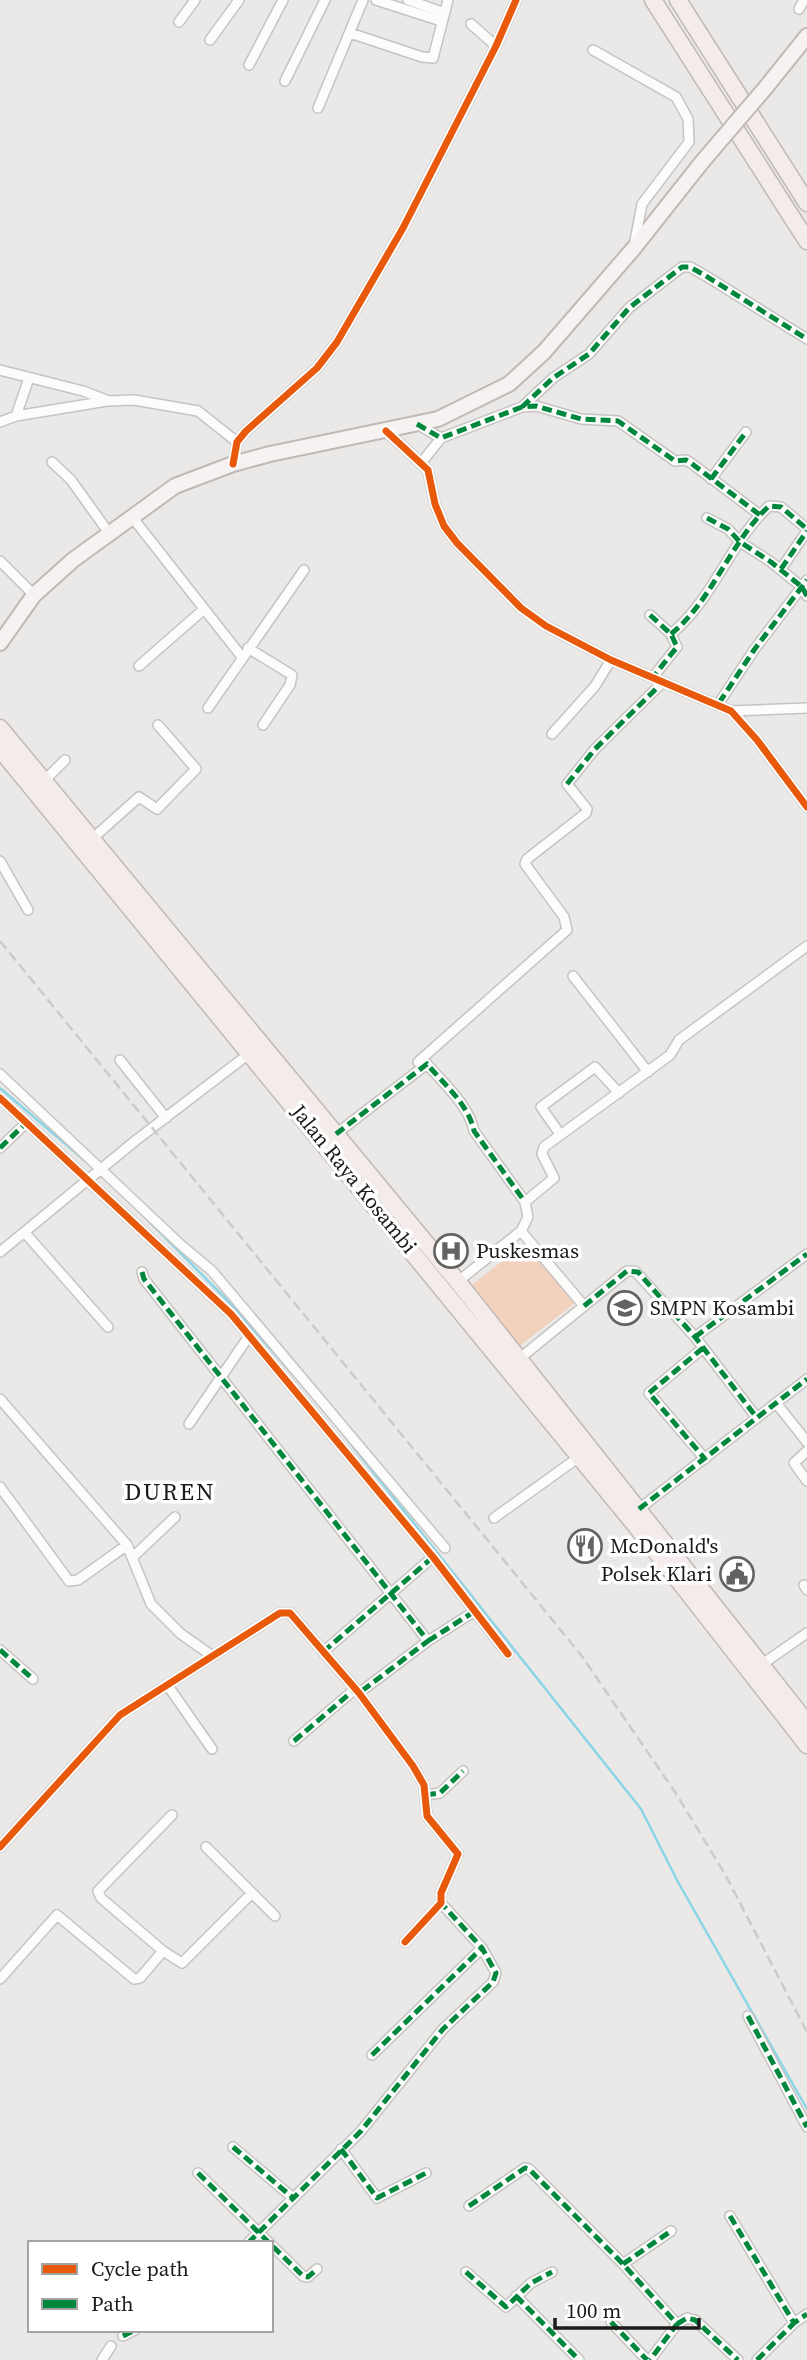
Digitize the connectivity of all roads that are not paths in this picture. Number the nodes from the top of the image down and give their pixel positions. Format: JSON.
{"nodes":[{"id":1,"x":195,"y":0,"type":"edge"},
{"id":2,"x":239,"y":0,"type":"edge"},
{"id":3,"x":283,"y":0,"type":"edge"},
{"id":4,"x":325,"y":0,"type":"edge"},
{"id":5,"x":363,"y":0,"type":"edge"},
{"id":6,"x":376,"y":0,"type":"edge"},
{"id":7,"x":410,"y":0,"type":"edge"},
{"id":8,"x":448,"y":0,"type":"edge"},
{"id":9,"x":516,"y":0,"type":"edge"},
{"id":10,"x":653,"y":0,"type":"edge"},
{"id":11,"x":678,"y":0,"type":"edge"},
{"id":12,"x":804,"y":0,"type":"edge"},
{"id":13,"x":799,"y":9,"type":"dead end"},
{"id":14,"x":442,"y":16,"type":"junction"},
{"id":15,"x":179,"y":22,"type":"dead end"},
{"id":16,"x":471,"y":24,"type":"dead end"},
{"id":17,"x":350,"y":33,"type":"junction"},
{"id":18,"x":807,"y":36,"type":"edge"},
{"id":19,"x":210,"y":40,"type":"dead end"},
{"id":20,"x":496,"y":46,"type":"junction"},
{"id":21,"x":593,"y":50,"type":"dead end"},
{"id":22,"x":249,"y":65,"type":"dead end"},
{"id":23,"x":285,"y":81,"type":"dead end"},
{"id":24,"x":318,"y":108,"type":"dead end"},
{"id":25,"x":807,"y":203,"type":"edge"},
{"id":26,"x":807,"y":241,"type":"edge"},
{"id":27,"x":634,"y":248,"type":"junction"},
{"id":28,"x":807,"y":340,"type":"edge"},
{"id":29,"x":0,"y":370,"type":"edge"},
{"id":30,"x":29,"y":378,"type":"junction"},
{"id":31,"x":109,"y":401,"type":"junction"},
{"id":32,"x":522,"y":408,"type":"junction"},
{"id":33,"x":16,"y":416,"type":"junction"},
{"id":34,"x":0,"y":422,"type":"edge"},
{"id":35,"x":417,"y":424,"type":"junction"},
{"id":36,"x":386,"y":432,"type":"junction"},
{"id":37,"x":746,"y":432,"type":"dead end"},
{"id":38,"x":441,"y":438,"type":"junction"},
{"id":39,"x":237,"y":442,"type":"junction"},
{"id":40,"x":52,"y":462,"type":"dead end"},
{"id":41,"x":422,"y":462,"type":"junction"},
{"id":42,"x":233,"y":464,"type":"junction"},
{"id":43,"x":711,"y":478,"type":"junction"},
{"id":44,"x":760,"y":515,"type":"junction"},
{"id":45,"x":132,"y":517,"type":"junction"},
{"id":46,"x":708,"y":517,"type":"dead end"},
{"id":47,"x":807,"y":530,"type":"edge"},
{"id":48,"x":109,"y":533,"type":"junction"},
{"id":49,"x":740,"y":542,"type":"junction"},
{"id":50,"x":0,"y":561,"type":"edge"},
{"id":51,"x":780,"y":569,"type":"junction"},
{"id":52,"x":304,"y":570,"type":"dead end"},
{"id":53,"x":805,"y":588,"type":"edge"},
{"id":54,"x":34,"y":595,"type":"junction"},
{"id":55,"x":204,"y":610,"type":"junction"},
{"id":56,"x":650,"y":615,"type":"dead end"},
{"id":57,"x":671,"y":634,"type":"junction"},
{"id":58,"x":0,"y":643,"type":"edge"},
{"id":59,"x":248,"y":648,"type":"junction"},
{"id":60,"x":242,"y":657,"type":"junction"},
{"id":61,"x":611,"y":660,"type":"junction"},
{"id":62,"x":139,"y":666,"type":"dead end"},
{"id":63,"x":653,"y":677,"type":"junction"},
{"id":64,"x":663,"y":682,"type":"junction"},
{"id":65,"x":719,"y":704,"type":"junction"},
{"id":66,"x":208,"y":708,"type":"dead end"},
{"id":67,"x":807,"y":708,"type":"edge"},
{"id":68,"x":732,"y":711,"type":"junction"},
{"id":69,"x":158,"y":725,"type":"dead end"},
{"id":70,"x":263,"y":725,"type":"dead end"},
{"id":71,"x":0,"y":728,"type":"edge"},
{"id":72,"x":552,"y":734,"type":"dead end"},
{"id":73,"x":0,"y":749,"type":"edge"},
{"id":74,"x":65,"y":760,"type":"dead end"},
{"id":75,"x":44,"y":782,"type":"junction"},
{"id":76,"x":807,"y":807,"type":"edge"},
{"id":77,"x":92,"y":839,"type":"junction"},
{"id":78,"x":0,"y":861,"type":"edge"},
{"id":79,"x":28,"y":910,"type":"dead end"},
{"id":80,"x":807,"y":946,"type":"edge"},
{"id":81,"x":573,"y":976,"type":"dead end"},
{"id":82,"x":250,"y":1053,"type":"junction"},
{"id":83,"x":120,"y":1060,"type":"dead end"},
{"id":84,"x":418,"y":1062,"type":"dead end"},
{"id":85,"x":648,"y":1072,"type":"junction"},
{"id":86,"x":0,"y":1074,"type":"edge"},
{"id":87,"x":619,"y":1093,"type":"junction"},
{"id":88,"x":0,"y":1098,"type":"edge"},
{"id":89,"x":166,"y":1118,"type":"junction"},
{"id":90,"x":26,"y":1123,"type":"junction"},
{"id":91,"x":336,"y":1134,"type":"junction"},
{"id":92,"x":560,"y":1134,"type":"junction"},
{"id":93,"x":0,"y":1148,"type":"edge"},
{"id":94,"x":97,"y":1175,"type":"junction"},
{"id":95,"x":525,"y":1202,"type":"junction"},
{"id":96,"x":521,"y":1231,"type":"junction"},
{"id":97,"x":26,"y":1234,"type":"junction"},
{"id":98,"x":0,"y":1251,"type":"edge"},
{"id":99,"x":175,"y":1251,"type":"junction"},
{"id":100,"x":807,"y":1254,"type":"edge"},
{"id":101,"x":142,"y":1272,"type":"dead end"},
{"id":102,"x":452,"y":1287,"type":"junction"},
{"id":103,"x":584,"y":1306,"type":"junction"},
{"id":104,"x":238,"y":1310,"type":"junction"},
{"id":105,"x":249,"y":1326,"type":"junction"},
{"id":106,"x":108,"y":1327,"type":"dead end"},
{"id":107,"x":695,"y":1337,"type":"junction"},
{"id":108,"x":703,"y":1348,"type":"junction"},
{"id":109,"x":519,"y":1359,"type":"junction"},
{"id":110,"x":807,"y":1379,"type":"edge"},
{"id":111,"x":221,"y":1381,"type":"junction"},
{"id":112,"x":310,"y":1397,"type":"junction"},
{"id":113,"x":0,"y":1399,"type":"edge"},
{"id":114,"x":776,"y":1403,"type":"junction"},
{"id":115,"x":757,"y":1418,"type":"junction"},
{"id":116,"x":189,"y":1424,"type":"dead end"},
{"id":117,"x":807,"y":1442,"type":"edge"},
{"id":118,"x":807,"y":1451,"type":"edge"},
{"id":119,"x":579,"y":1457,"type":"junction"},
{"id":120,"x":705,"y":1459,"type":"junction"},
{"id":121,"x":807,"y":1481,"type":"edge"},
{"id":122,"x":0,"y":1487,"type":"edge"},
{"id":123,"x":175,"y":1517,"type":"dead end"},
{"id":124,"x":640,"y":1517,"type":"junction"},
{"id":125,"x":409,"y":1518,"type":"junction"},
{"id":126,"x":494,"y":1518,"type":"dead end"},
{"id":127,"x":127,"y":1545,"type":"junction"},
{"id":128,"x":446,"y":1548,"type":"dead end"},
{"id":129,"x":133,"y":1557,"type":"junction"},
{"id":130,"x":433,"y":1557,"type":"junction"},
{"id":131,"x":392,"y":1594,"type":"junction"},
{"id":132,"x":475,"y":1611,"type":"junction"},
{"id":133,"x":807,"y":1633,"type":"edge"},
{"id":134,"x":428,"y":1641,"type":"junction"},
{"id":135,"x":0,"y":1650,"type":"edge"},
{"id":136,"x":323,"y":1652,"type":"junction"},
{"id":137,"x":508,"y":1654,"type":"dead end"},
{"id":138,"x":211,"y":1655,"type":"junction"},
{"id":139,"x":761,"y":1665,"type":"junction"},
{"id":140,"x":33,"y":1679,"type":"dead end"},
{"id":141,"x":168,"y":1686,"type":"junction"},
{"id":142,"x":357,"y":1692,"type":"junction"},
{"id":143,"x":807,"y":1723,"type":"edge"},
{"id":144,"x":294,"y":1741,"type":"dead end"},
{"id":145,"x":807,"y":1745,"type":"edge"},
{"id":146,"x":212,"y":1749,"type":"dead end"},
{"id":147,"x":463,"y":1771,"type":"dead end"},
{"id":148,"x":426,"y":1795,"type":"junction"},
{"id":149,"x":172,"y":1815,"type":"dead end"},
{"id":150,"x":0,"y":1847,"type":"edge"},
{"id":151,"x":206,"y":1847,"type":"dead end"},
{"id":152,"x":252,"y":1893,"type":"junction"},
{"id":153,"x":441,"y":1903,"type":"junction"},
{"id":154,"x":275,"y":1916,"type":"dead end"},
{"id":155,"x":405,"y":1942,"type":"dead end"},
{"id":156,"x":482,"y":1948,"type":"junction"},
{"id":157,"x":163,"y":1951,"type":"junction"},
{"id":158,"x":0,"y":1979,"type":"edge"},
{"id":159,"x":748,"y":2017,"type":"dead end"},
{"id":160,"x":372,"y":2055,"type":"dead end"},
{"id":161,"x":807,"y":2127,"type":"edge"},
{"id":162,"x":233,"y":2147,"type":"dead end"},
{"id":163,"x":341,"y":2149,"type":"junction"},
{"id":164,"x":198,"y":2173,"type":"dead end"},
{"id":165,"x":426,"y":2173,"type":"dead end"},
{"id":166,"x":292,"y":2197,"type":"junction"},
{"id":167,"x":469,"y":2206,"type":"dead end"},
{"id":168,"x":730,"y":2216,"type":"dead end"},
{"id":169,"x":260,"y":2231,"type":"junction"},
{"id":170,"x":671,"y":2231,"type":"dead end"},
{"id":171,"x":250,"y":2241,"type":"edge"},
{"id":172,"x":270,"y":2241,"type":"edge"},
{"id":173,"x":273,"y":2245,"type":"edge"},
{"id":174,"x":623,"y":2264,"type":"junction"},
{"id":175,"x":317,"y":2269,"type":"dead end"},
{"id":176,"x":466,"y":2272,"type":"dead end"},
{"id":177,"x":552,"y":2272,"type":"dead end"},
{"id":178,"x":516,"y":2296,"type":"junction"},
{"id":179,"x":807,"y":2314,"type":"edge"},
{"id":180,"x":611,"y":2322,"type":"dead end"},
{"id":181,"x":794,"y":2323,"type":"junction"},
{"id":182,"x":677,"y":2324,"type":"junction"},
{"id":183,"x":131,"y":2332,"type":"edge"},
{"id":184,"x":123,"y":2336,"type":"dead end"},
{"id":185,"x":111,"y":2346,"type":"dead end"},
{"id":186,"x":102,"y":2360,"type":"edge"},
{"id":187,"x":579,"y":2360,"type":"edge"},
{"id":188,"x":649,"y":2360,"type":"edge"},
{"id":189,"x":738,"y":2360,"type":"edge"},
{"id":190,"x":757,"y":2360,"type":"edge"}],
"edges":[{"from":1,"to":15,"type":"street"},
{"from":2,"to":19,"type":"street"},
{"from":3,"to":22,"type":"street"},
{"from":4,"to":23,"type":"street"},
{"from":5,"to":17,"type":"street"},
{"from":6,"to":14,"type":"street"},
{"from":7,"to":14,"type":"street"},
{"from":8,"to":14,"type":"street"},
{"from":9,"to":20,"type":"street"},
{"from":10,"to":26,"type":"highway"},
{"from":11,"to":25,"type":"highway"},
{"from":12,"to":13,"type":"street"},
{"from":14,"to":17,"type":"street"},
{"from":16,"to":20,"type":"street"},
{"from":17,"to":24,"type":"street"},
{"from":18,"to":27,"type":"main road","bridge":true},
{"from":20,"to":39,"type":"street"},
{"from":21,"to":27,"type":"street"},
{"from":27,"to":35,"type":"main road"},
{"from":28,"to":32,"type":"street"},
{"from":29,"to":30,"type":"street"},
{"from":30,"to":31,"type":"street"},
{"from":30,"to":33,"type":"street"},
{"from":31,"to":33,"type":"street"},
{"from":31,"to":39,"type":"street"},
{"from":32,"to":38,"type":"street"},
{"from":32,"to":43,"type":"street"},
{"from":33,"to":34,"type":"street"},
{"from":35,"to":36,"type":"main road"},
{"from":35,"to":38,"type":"street"},
{"from":36,"to":41,"type":"street"},
{"from":36,"to":42,"type":"main road"},
{"from":37,"to":43,"type":"street"},
{"from":38,"to":41,"type":"street"},
{"from":39,"to":42,"type":"street"},
{"from":40,"to":48,"type":"street"},
{"from":41,"to":61,"type":"street"},
{"from":42,"to":45,"type":"main road"},
{"from":43,"to":44,"type":"street"},
{"from":44,"to":47,"type":"street"},
{"from":44,"to":49,"type":"street"},
{"from":45,"to":48,"type":"main road"},
{"from":45,"to":55,"type":"street"},
{"from":46,"to":49,"type":"street"},
{"from":47,"to":51,"type":"street"},
{"from":48,"to":54,"type":"main road"},
{"from":49,"to":51,"type":"street"},
{"from":49,"to":57,"type":"street"},
{"from":50,"to":54,"type":"street"},
{"from":51,"to":53,"type":"street"},
{"from":52,"to":59,"type":"street"},
{"from":53,"to":65,"type":"street"},
{"from":54,"to":58,"type":"main road"},
{"from":55,"to":60,"type":"street"},
{"from":55,"to":62,"type":"street"},
{"from":56,"to":57,"type":"street"},
{"from":57,"to":63,"type":"street"},
{"from":59,"to":60,"type":"street"},
{"from":59,"to":70,"type":"street"},
{"from":60,"to":66,"type":"street"},
{"from":61,"to":63,"type":"street"},
{"from":61,"to":72,"type":"street"},
{"from":63,"to":64,"type":"street"},
{"from":64,"to":65,"type":"street"},
{"from":64,"to":84,"type":"street"},
{"from":65,"to":68,"type":"street"},
{"from":67,"to":68,"type":"street"},
{"from":68,"to":76,"type":"street"},
{"from":69,"to":77,"type":"street"},
{"from":71,"to":75,"type":"highway","name":"Jalan Raya Kosambi"},
{"from":73,"to":82,"type":"highway","name":"Jalan Raya Kosambi"},
{"from":74,"to":75,"type":"street"},
{"from":75,"to":77,"type":"highway","name":"Jalan Raya Kosambi"},
{"from":77,"to":91,"type":"highway","name":"Jalan Raya Kosambi"},
{"from":78,"to":79,"type":"street"},
{"from":80,"to":85,"type":"street"},
{"from":81,"to":85,"type":"street"},
{"from":82,"to":89,"type":"street"},
{"from":82,"to":102,"type":"highway","name":"Jalan Raya Kosambi"},
{"from":83,"to":89,"type":"street"},
{"from":85,"to":87,"type":"street"},
{"from":86,"to":94,"type":"street"},
{"from":87,"to":92,"type":"street"},
{"from":87,"to":92,"type":"street"},
{"from":88,"to":90,"type":"street"},
{"from":89,"to":94,"type":"street"},
{"from":90,"to":93,"type":"street"},
{"from":90,"to":94,"type":"street"},
{"from":91,"to":95,"type":"street"},
{"from":91,"to":102,"type":"highway","name":"Jalan Raya Kosambi"},
{"from":92,"to":95,"type":"street"},
{"from":94,"to":97,"type":"street"},
{"from":94,"to":99,"type":"street"},
{"from":94,"to":99,"type":"street"},
{"from":95,"to":96,"type":"street"},
{"from":96,"to":102,"type":"street"},
{"from":96,"to":103,"type":"street"},
{"from":97,"to":98,"type":"street"},
{"from":97,"to":106,"type":"street"},
{"from":99,"to":104,"type":"street"},
{"from":99,"to":104,"type":"street"},
{"from":100,"to":107,"type":"street"},
{"from":101,"to":111,"type":"street"},
{"from":102,"to":109,"type":"highway","name":"Jalan Raya Kosambi"},
{"from":102,"to":119,"type":"highway","name":"Jalan Raya Kosambi"},
{"from":103,"to":107,"type":"street"},
{"from":103,"to":109,"type":"street"},
{"from":104,"to":105,"type":"street"},
{"from":104,"to":105,"type":"street"},
{"from":105,"to":111,"type":"street"},
{"from":105,"to":112,"type":"street"},
{"from":105,"to":112,"type":"street"},
{"from":107,"to":108,"type":"street"},
{"from":108,"to":115,"type":"street"},
{"from":108,"to":120,"type":"street"},
{"from":109,"to":124,"type":"highway","name":"Jalan Raya Kosambi"},
{"from":110,"to":114,"type":"street"},
{"from":111,"to":116,"type":"street"},
{"from":111,"to":131,"type":"street"},
{"from":112,"to":125,"type":"street"},
{"from":112,"to":125,"type":"street"},
{"from":113,"to":127,"type":"street"},
{"from":114,"to":115,"type":"street"},
{"from":114,"to":117,"type":"street"},
{"from":115,"to":120,"type":"street"},
{"from":118,"to":121,"type":"street"},
{"from":119,"to":124,"type":"highway","name":"Jalan Raya Kosambi"},
{"from":119,"to":126,"type":"street"},
{"from":120,"to":124,"type":"street"},
{"from":122,"to":127,"type":"street"},
{"from":123,"to":129,"type":"street"},
{"from":124,"to":139,"type":"highway","name":"Jalan Raya Kosambi"},
{"from":124,"to":145,"type":"highway","name":"Jalan Raya Kosambi"},
{"from":125,"to":128,"type":"street"},
{"from":125,"to":130,"type":"street"},
{"from":127,"to":129,"type":"street"},
{"from":129,"to":138,"type":"street"},
{"from":130,"to":131,"type":"street"},
{"from":130,"to":132,"type":"street"},
{"from":131,"to":134,"type":"street"},
{"from":131,"to":136,"type":"street"},
{"from":132,"to":134,"type":"street"},
{"from":132,"to":137,"type":"street"},
{"from":133,"to":139,"type":"street"},
{"from":134,"to":142,"type":"street"},
{"from":135,"to":140,"type":"street"},
{"from":136,"to":138,"type":"street"},
{"from":136,"to":142,"type":"street"},
{"from":138,"to":141,"type":"street"},
{"from":139,"to":143,"type":"highway","name":"Jalan Raya Kosambi"},
{"from":141,"to":146,"type":"street"},
{"from":141,"to":150,"type":"street"},
{"from":142,"to":144,"type":"street"},
{"from":142,"to":148,"type":"street"},
{"from":147,"to":148,"type":"street"},
{"from":148,"to":153,"type":"street"},
{"from":149,"to":157,"type":"street"},
{"from":151,"to":152,"type":"street"},
{"from":152,"to":154,"type":"street"},
{"from":152,"to":157,"type":"street"},
{"from":153,"to":155,"type":"street"},
{"from":153,"to":156,"type":"street"},
{"from":156,"to":160,"type":"street"},
{"from":156,"to":163,"type":"street"},
{"from":157,"to":158,"type":"street"},
{"from":159,"to":161,"type":"street"},
{"from":162,"to":166,"type":"street"},
{"from":163,"to":165,"type":"street"},
{"from":163,"to":166,"type":"street"},
{"from":164,"to":169,"type":"street"},
{"from":166,"to":169,"type":"street"},
{"from":167,"to":174,"type":"street"},
{"from":168,"to":181,"type":"street"},
{"from":169,"to":171,"type":"street"},
{"from":169,"to":172,"type":"street"},
{"from":170,"to":174,"type":"street"},
{"from":173,"to":175,"type":"street"},
{"from":174,"to":182,"type":"street"},
{"from":176,"to":178,"type":"street"},
{"from":177,"to":178,"type":"street"},
{"from":178,"to":187,"type":"street"},
{"from":179,"to":181,"type":"street"},
{"from":180,"to":188,"type":"street"},
{"from":181,"to":190,"type":"street"},
{"from":182,"to":188,"type":"street"},
{"from":182,"to":189,"type":"street"},
{"from":183,"to":184,"type":"street"},
{"from":185,"to":186,"type":"street"}]}
